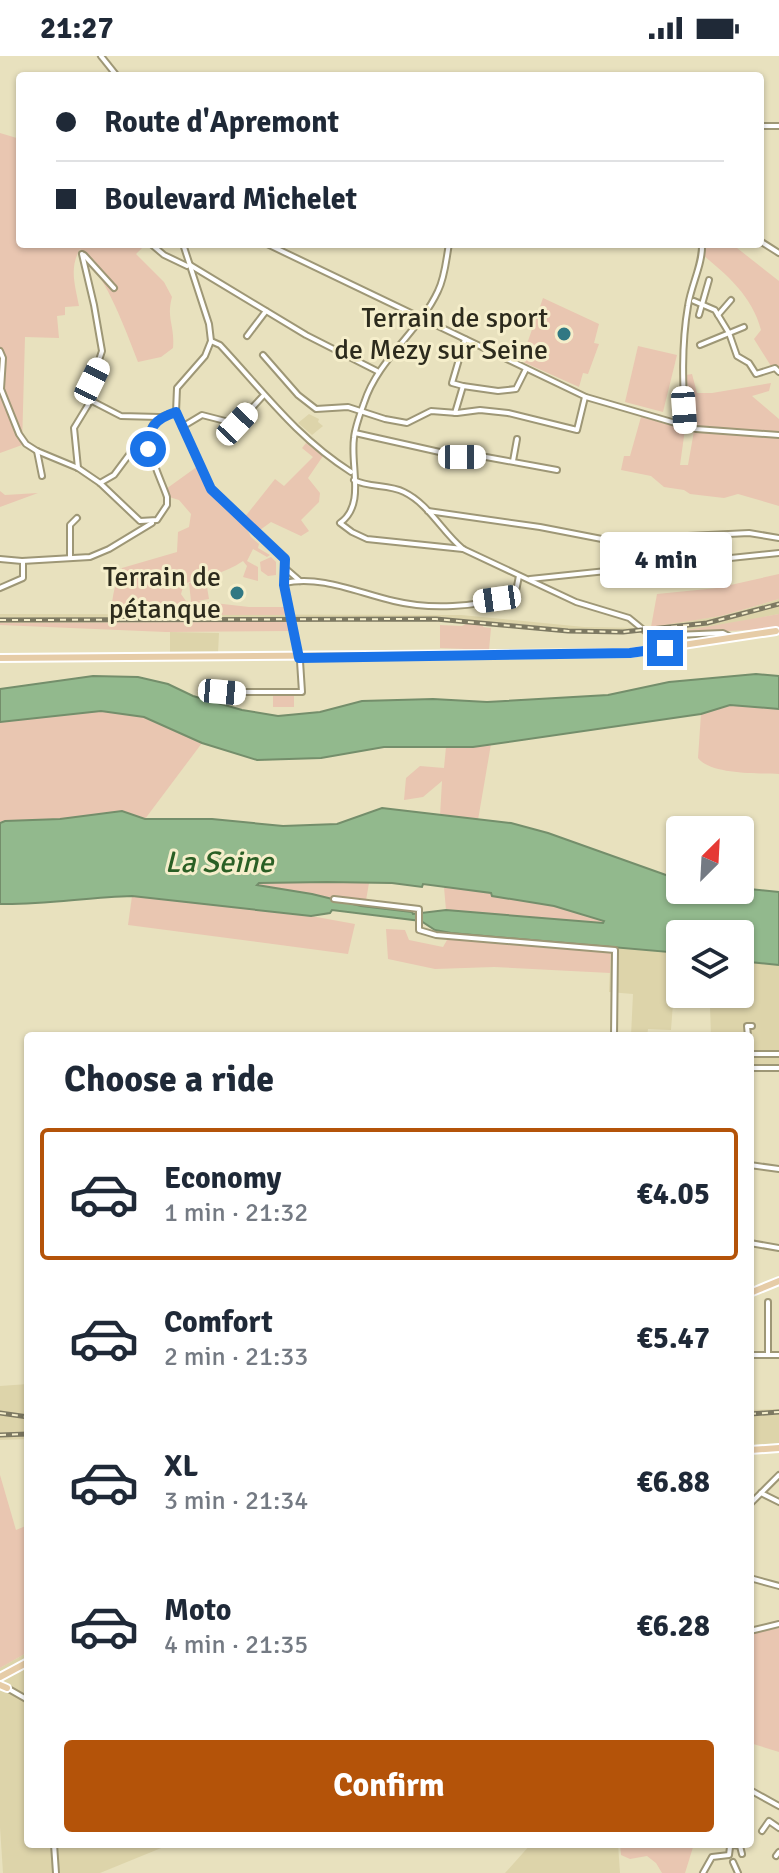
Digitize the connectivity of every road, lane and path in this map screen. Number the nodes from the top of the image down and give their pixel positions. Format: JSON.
{"nodes":[{"id":1,"x":101,"y":56,"type":"edge"},
{"id":2,"x":114,"y":72,"type":"edge"},
{"id":3,"x":156,"y":248,"type":"edge"},
{"id":4,"x":185,"y":248,"type":"edge"},
{"id":5,"x":275,"y":248,"type":"edge"},
{"id":6,"x":448,"y":248,"type":"edge"},
{"id":7,"x":702,"y":248,"type":"edge"},
{"id":8,"x":188,"y":266,"type":"junction"},
{"id":9,"x":709,"y":280,"type":"dead end"},
{"id":10,"x":114,"y":288,"type":"dead end"},
{"id":11,"x":731,"y":300,"type":"dead end"},
{"id":12,"x":694,"y":301,"type":"dead end"},
{"id":13,"x":702,"y":303,"type":"junction"},
{"id":14,"x":266,"y":311,"type":"junction"},
{"id":15,"x":699,"y":315,"type":"dead end"},
{"id":16,"x":718,"y":315,"type":"junction"},
{"id":17,"x":420,"y":318,"type":"junction"},
{"id":18,"x":744,"y":327,"type":"dead end"},
{"id":19,"x":729,"y":333,"type":"junction"},
{"id":20,"x":247,"y":336,"type":"dead end"},
{"id":21,"x":465,"y":339,"type":"junction"},
{"id":22,"x":211,"y":341,"type":"junction"},
{"id":23,"x":700,"y":345,"type":"dead end"},
{"id":24,"x":0,"y":351,"type":"edge"},
{"id":25,"x":263,"y":355,"type":"dead end"},
{"id":26,"x":526,"y":369,"type":"junction"},
{"id":27,"x":777,"y":370,"type":"edge"},
{"id":28,"x":378,"y":371,"type":"junction"},
{"id":29,"x":463,"y":386,"type":"junction"},
{"id":30,"x":263,"y":396,"type":"junction"},
{"id":31,"x":586,"y":396,"type":"junction"},
{"id":32,"x":90,"y":400,"type":"junction"},
{"id":33,"x":176,"y":412,"type":"junction"},
{"id":34,"x":361,"y":413,"type":"junction"},
{"id":35,"x":455,"y":413,"type":"junction"},
{"id":36,"x":160,"y":417,"type":"junction"},
{"id":37,"x":685,"y":426,"type":"junction"},
{"id":38,"x":182,"y":427,"type":"junction"},
{"id":39,"x":355,"y":433,"type":"junction"},
{"id":40,"x":779,"y":435,"type":"edge"},
{"id":41,"x":517,"y":439,"type":"dead end"},
{"id":42,"x":37,"y":451,"type":"junction"},
{"id":43,"x":151,"y":452,"type":"junction"},
{"id":44,"x":513,"y":461,"type":"junction"},
{"id":45,"x":78,"y":468,"type":"junction"},
{"id":46,"x":557,"y":470,"type":"dead end"},
{"id":47,"x":352,"y":472,"type":"junction"},
{"id":48,"x":42,"y":476,"type":"dead end"},
{"id":49,"x":354,"y":480,"type":"junction"},
{"id":50,"x":100,"y":483,"type":"junction"},
{"id":51,"x":431,"y":512,"type":"junction"},
{"id":52,"x":77,"y":518,"type":"dead end"},
{"id":53,"x":152,"y":522,"type":"junction"},
{"id":54,"x":779,"y":538,"type":"edge"},
{"id":55,"x":463,"y":549,"type":"junction"},
{"id":56,"x":779,"y":553,"type":"edge"},
{"id":57,"x":70,"y":557,"type":"junction"},
{"id":58,"x":0,"y":559,"type":"edge"},
{"id":59,"x":23,"y":561,"type":"junction"},
{"id":60,"x":285,"y":568,"type":"junction"},
{"id":61,"x":519,"y":576,"type":"junction"},
{"id":62,"x":528,"y":579,"type":"junction"},
{"id":63,"x":300,"y":581,"type":"junction"},
{"id":64,"x":284,"y":584,"type":"junction"},
{"id":65,"x":0,"y":588,"type":"edge"},
{"id":66,"x":778,"y":631,"type":"edge"},
{"id":67,"x":731,"y":638,"type":"junction"},
{"id":68,"x":299,"y":657,"type":"junction"},
{"id":69,"x":0,"y":660,"type":"edge"},
{"id":70,"x":222,"y":692,"type":"dead end"},
{"id":71,"x":334,"y":899,"type":"dead end"},
{"id":72,"x":752,"y":1026,"type":"dead end"},
{"id":73,"x":614,"y":1032,"type":"edge"},
{"id":74,"x":748,"y":1032,"type":"edge"},
{"id":75,"x":754,"y":1054,"type":"edge"},
{"id":76,"x":779,"y":1054,"type":"edge"},
{"id":77,"x":754,"y":1068,"type":"edge"},
{"id":78,"x":779,"y":1068,"type":"edge"},
{"id":79,"x":754,"y":1166,"type":"edge"},
{"id":80,"x":779,"y":1169,"type":"edge"},
{"id":81,"x":754,"y":1244,"type":"edge"},
{"id":82,"x":779,"y":1248,"type":"edge"},
{"id":83,"x":779,"y":1281,"type":"edge"},
{"id":84,"x":754,"y":1291,"type":"edge"},
{"id":85,"x":768,"y":1302,"type":"dead end"},
{"id":86,"x":754,"y":1355,"type":"edge"},
{"id":87,"x":768,"y":1355,"type":"junction"},
{"id":88,"x":779,"y":1355,"type":"edge"},
{"id":89,"x":779,"y":1448,"type":"edge"},
{"id":90,"x":754,"y":1450,"type":"edge"},
{"id":91,"x":779,"y":1475,"type":"edge"},
{"id":92,"x":761,"y":1493,"type":"junction"},
{"id":93,"x":754,"y":1500,"type":"edge"},
{"id":94,"x":779,"y":1502,"type":"edge"},
{"id":95,"x":754,"y":1579,"type":"edge"},
{"id":96,"x":779,"y":1586,"type":"edge"},
{"id":97,"x":779,"y":1624,"type":"edge"},
{"id":98,"x":754,"y":1630,"type":"edge"},
{"id":99,"x":24,"y":1664,"type":"edge"},
{"id":100,"x":0,"y":1677,"type":"edge"},
{"id":101,"x":4,"y":1687,"type":"edge"},
{"id":102,"x":24,"y":1698,"type":"edge"},
{"id":103,"x":754,"y":1792,"type":"edge"},
{"id":104,"x":779,"y":1806,"type":"edge"},
{"id":105,"x":779,"y":1828,"type":"edge"},
{"id":106,"x":762,"y":1831,"type":"dead end"},
{"id":107,"x":54,"y":1848,"type":"edge"},
{"id":108,"x":732,"y":1848,"type":"edge"},
{"id":109,"x":740,"y":1848,"type":"edge"},
{"id":110,"x":742,"y":1854,"type":"dead end"},
{"id":111,"x":733,"y":1862,"type":"dead end"},
{"id":112,"x":56,"y":1873,"type":"edge"},
{"id":113,"x":703,"y":1873,"type":"edge"},
{"id":114,"x":738,"y":1873,"type":"edge"}],
"edges":[{"from":1,"to":2,"type":"street"},
{"from":3,"to":8,"type":"street"},
{"from":4,"to":8,"type":"street"},
{"from":5,"to":17,"type":"street"},
{"from":6,"to":17,"type":"street"},
{"from":7,"to":37,"type":"street"},
{"from":8,"to":14,"type":"street"},
{"from":8,"to":22,"type":"street"},
{"from":9,"to":13,"type":"street"},
{"from":10,"to":32,"type":"street"},
{"from":11,"to":16,"type":"street"},
{"from":12,"to":13,"type":"street"},
{"from":13,"to":15,"type":"street"},
{"from":13,"to":16,"type":"street"},
{"from":14,"to":20,"type":"street"},
{"from":14,"to":28,"type":"street"},
{"from":16,"to":19,"type":"street"},
{"from":17,"to":21,"type":"street"},
{"from":17,"to":28,"type":"street"},
{"from":18,"to":19,"type":"street"},
{"from":19,"to":23,"type":"street"},
{"from":19,"to":27,"type":"street"},
{"from":21,"to":26,"type":"street"},
{"from":21,"to":29,"type":"street"},
{"from":22,"to":30,"type":"street"},
{"from":22,"to":33,"type":"street"},
{"from":24,"to":42,"type":"street"},
{"from":25,"to":34,"type":"street"},
{"from":26,"to":29,"type":"street"},
{"from":26,"to":31,"type":"street"},
{"from":28,"to":34,"type":"street"},
{"from":29,"to":35,"type":"street"},
{"from":30,"to":38,"type":"street"},
{"from":30,"to":47,"type":"street"},
{"from":31,"to":35,"type":"street"},
{"from":31,"to":37,"type":"street"},
{"from":32,"to":36,"type":"street"},
{"from":32,"to":45,"type":"street"},
{"from":33,"to":36,"type":"street"},
{"from":33,"to":38,"type":"street"},
{"from":34,"to":35,"type":"street"},
{"from":34,"to":39,"type":"street"},
{"from":36,"to":43,"type":"street"},
{"from":37,"to":40,"type":"street"},
{"from":38,"to":60,"type":"street"},
{"from":39,"to":44,"type":"street"},
{"from":39,"to":47,"type":"street"},
{"from":41,"to":44,"type":"street"},
{"from":42,"to":45,"type":"street"},
{"from":42,"to":48,"type":"street"},
{"from":43,"to":50,"type":"street"},
{"from":43,"to":53,"type":"street"},
{"from":44,"to":46,"type":"street"},
{"from":45,"to":50,"type":"street"},
{"from":47,"to":49,"type":"street"},
{"from":49,"to":51,"type":"street"},
{"from":49,"to":55,"type":"street"},
{"from":50,"to":53,"type":"street"},
{"from":51,"to":54,"type":"street"},
{"from":51,"to":55,"type":"street"},
{"from":52,"to":57,"type":"street"},
{"from":53,"to":57,"type":"street"},
{"from":55,"to":61,"type":"street"},
{"from":56,"to":62,"type":"street"},
{"from":57,"to":59,"type":"street"},
{"from":58,"to":59,"type":"street"},
{"from":59,"to":65,"type":"street"},
{"from":60,"to":63,"type":"street"},
{"from":60,"to":64,"type":"street"},
{"from":61,"to":62,"type":"street"},
{"from":61,"to":63,"type":"street"},
{"from":62,"to":67,"type":"street"},
{"from":63,"to":64,"type":"street"},
{"from":64,"to":68,"type":"street"},
{"from":66,"to":67,"type":"main road"},
{"from":67,"to":68,"type":"main road"},
{"from":68,"to":69,"type":"main road"},
{"from":68,"to":70,"type":"street"},
{"from":71,"to":73,"type":"street"},
{"from":72,"to":74,"type":"street"},
{"from":75,"to":76,"type":"street"},
{"from":77,"to":78,"type":"street"},
{"from":79,"to":80,"type":"street"},
{"from":81,"to":82,"type":"street"},
{"from":83,"to":84,"type":"main road"},
{"from":85,"to":87,"type":"street"},
{"from":86,"to":87,"type":"street"},
{"from":87,"to":88,"type":"street"},
{"from":89,"to":90,"type":"main road"},
{"from":91,"to":92,"type":"street"},
{"from":92,"to":93,"type":"street"},
{"from":92,"to":94,"type":"street"},
{"from":95,"to":96,"type":"street"},
{"from":97,"to":98,"type":"street"},
{"from":99,"to":100,"type":"main road"},
{"from":101,"to":102,"type":"street"},
{"from":103,"to":104,"type":"street"},
{"from":105,"to":106,"type":"street"},
{"from":107,"to":112,"type":"street"},
{"from":108,"to":113,"type":"street"},
{"from":109,"to":110,"type":"street"},
{"from":111,"to":114,"type":"street"}]}
